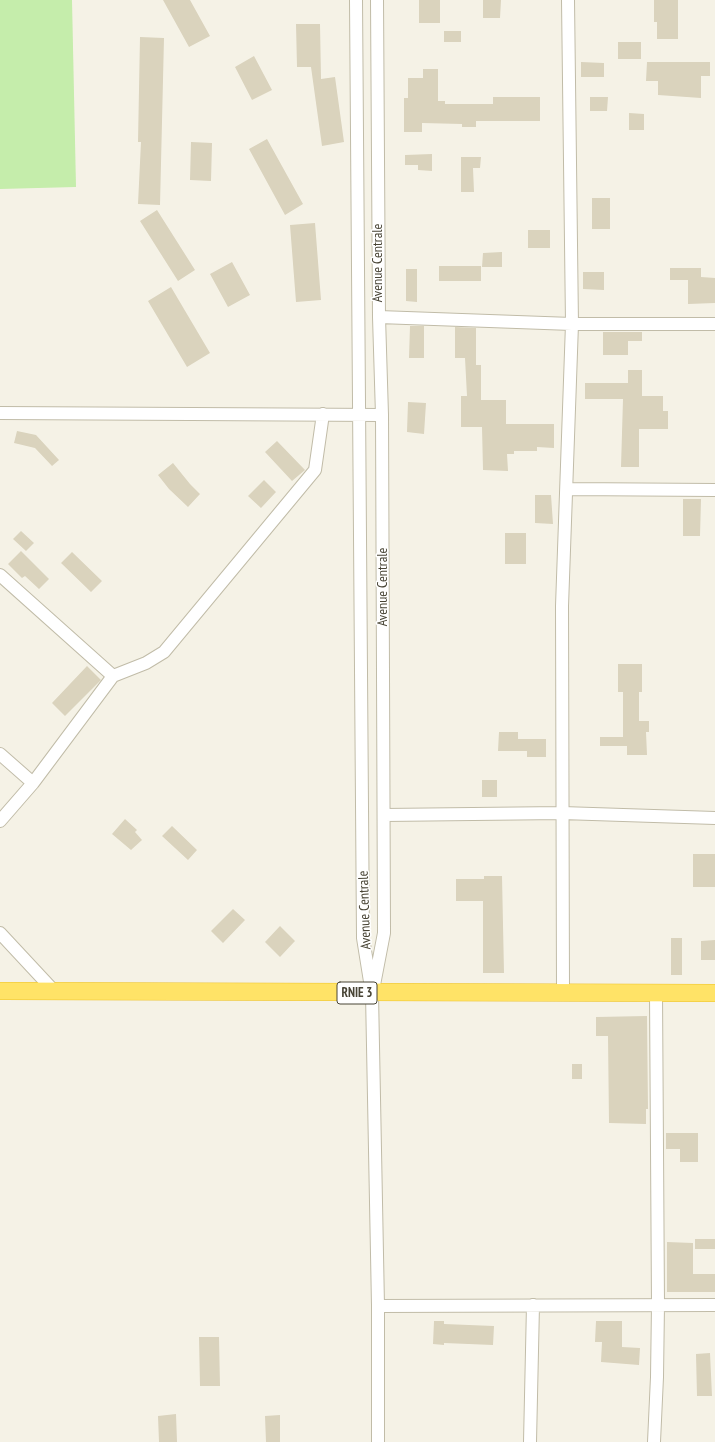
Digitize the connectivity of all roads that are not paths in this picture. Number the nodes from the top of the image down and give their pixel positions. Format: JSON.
{"nodes":[{"id":1,"x":356,"y":0,"type":"edge"},
{"id":2,"x":377,"y":0,"type":"edge"},
{"id":3,"x":568,"y":0,"type":"edge"},
{"id":4,"x":379,"y":317,"type":"junction"},
{"id":5,"x":572,"y":324,"type":"junction"},
{"id":6,"x":715,"y":324,"type":"edge"},
{"id":7,"x":0,"y":413,"type":"edge"},
{"id":8,"x":323,"y":414,"type":"junction"},
{"id":9,"x":360,"y":414,"type":"junction"},
{"id":10,"x":382,"y":415,"type":"junction"},
{"id":11,"x":567,"y":489,"type":"junction"},
{"id":12,"x":715,"y":490,"type":"edge"},
{"id":13,"x":0,"y":575,"type":"edge"},
{"id":14,"x":113,"y":676,"type":"junction"},
{"id":15,"x":0,"y":754,"type":"edge"},
{"id":16,"x":33,"y":783,"type":"junction"},
{"id":17,"x":562,"y":813,"type":"junction"},
{"id":18,"x":384,"y":815,"type":"junction"},
{"id":19,"x":715,"y":818,"type":"edge"},
{"id":20,"x":0,"y":821,"type":"edge"},
{"id":21,"x":0,"y":933,"type":"edge"},
{"id":22,"x":0,"y":991,"type":"edge"},
{"id":23,"x":54,"y":991,"type":"junction"},
{"id":24,"x":563,"y":992,"type":"junction"},
{"id":25,"x":656,"y":993,"type":"junction"},
{"id":26,"x":715,"y":993,"type":"edge"},
{"id":27,"x":372,"y":994,"type":"junction"},
{"id":28,"x":658,"y":1305,"type":"junction"},
{"id":29,"x":715,"y":1305,"type":"edge"},
{"id":30,"x":378,"y":1306,"type":"junction"},
{"id":31,"x":533,"y":1306,"type":"junction"},
{"id":32,"x":378,"y":1442,"type":"edge"},
{"id":33,"x":530,"y":1442,"type":"edge"},
{"id":34,"x":654,"y":1442,"type":"edge"}],
"edges":[{"from":1,"to":9,"type":"street","name":"Avenue Centrale"},
{"from":2,"to":4,"type":"street","name":"Avenue Centrale"},
{"from":3,"to":5,"type":"street"},
{"from":4,"to":5,"type":"street"},
{"from":4,"to":10,"type":"street","name":"Avenue Centrale"},
{"from":5,"to":6,"type":"street"},
{"from":5,"to":11,"type":"street"},
{"from":7,"to":8,"type":"street"},
{"from":8,"to":9,"type":"street"},
{"from":8,"to":14,"type":"street"},
{"from":9,"to":10,"type":"street"},
{"from":9,"to":27,"type":"street","name":"Avenue Centrale"},
{"from":10,"to":18,"type":"street","name":"Avenue Centrale"},
{"from":11,"to":12,"type":"street"},
{"from":11,"to":17,"type":"street"},
{"from":13,"to":14,"type":"street"},
{"from":14,"to":16,"type":"street"},
{"from":15,"to":16,"type":"street"},
{"from":16,"to":20,"type":"street"},
{"from":17,"to":18,"type":"street"},
{"from":17,"to":19,"type":"street"},
{"from":17,"to":24,"type":"street"},
{"from":18,"to":27,"type":"street","name":"Avenue Centrale"},
{"from":21,"to":23,"type":"street"},
{"from":22,"to":23,"type":"highway","number":"RNIE 3"},
{"from":23,"to":27,"type":"highway","number":"RNIE 3"},
{"from":24,"to":25,"type":"highway","number":"RNIE 3"},
{"from":24,"to":27,"type":"highway","number":"RNIE 3"},
{"from":25,"to":26,"type":"highway","number":"RNIE 3"},
{"from":25,"to":28,"type":"street"},
{"from":27,"to":30,"type":"street"},
{"from":28,"to":29,"type":"street"},
{"from":28,"to":31,"type":"street"},
{"from":28,"to":34,"type":"street"},
{"from":30,"to":31,"type":"street"},
{"from":30,"to":32,"type":"street"},
{"from":31,"to":33,"type":"street"}]}
